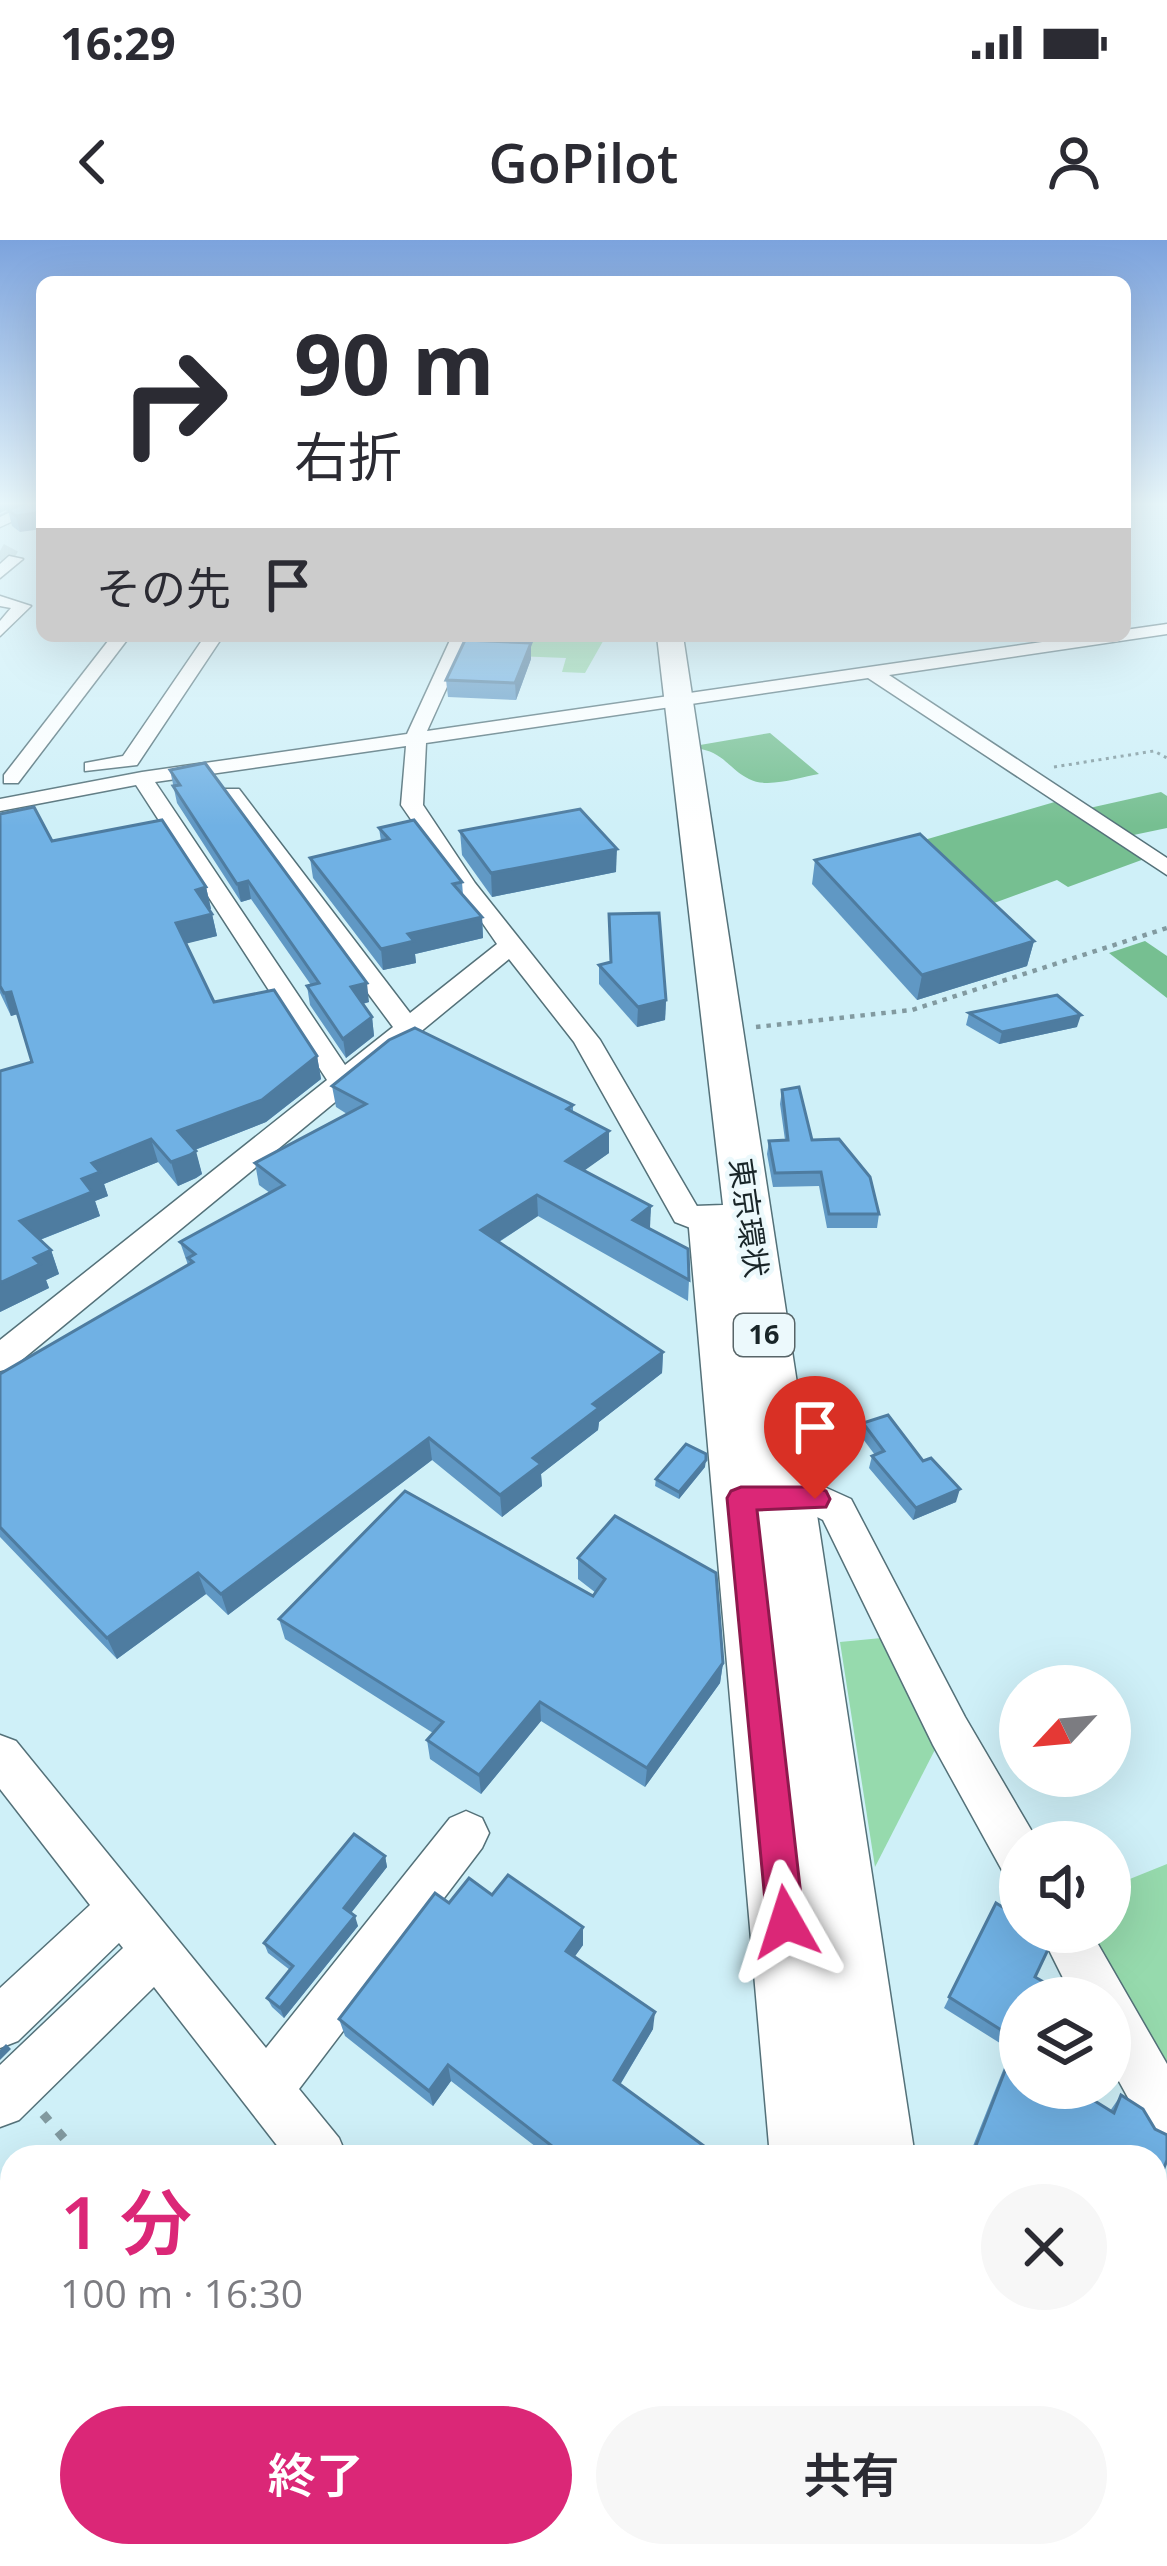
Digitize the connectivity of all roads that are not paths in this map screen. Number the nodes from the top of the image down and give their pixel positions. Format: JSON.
{"nodes":[{"id":1,"x":1167,"y":629,"type":"edge"},
{"id":2,"x":1131,"y":635,"type":"edge"},
{"id":3,"x":116,"y":642,"type":"edge"},
{"id":4,"x":210,"y":642,"type":"edge"},
{"id":5,"x":458,"y":642,"type":"edge"},
{"id":6,"x":653,"y":642,"type":"edge"},
{"id":7,"x":670,"y":642,"type":"edge"},
{"id":8,"x":1082,"y":642,"type":"edge"},
{"id":9,"x":873,"y":673,"type":"junction"},
{"id":10,"x":668,"y":702,"type":"junction"},
{"id":11,"x":415,"y":739,"type":"junction"},
{"id":12,"x":142,"y":778,"type":"junction"},
{"id":13,"x":6,"y":780,"type":"edge"},
{"id":14,"x":232,"y":794,"type":"edge"},
{"id":15,"x":0,"y":805,"type":"edge"},
{"id":16,"x":1167,"y":868,"type":"edge"},
{"id":17,"x":511,"y":945,"type":"junction"},
{"id":18,"x":408,"y":1029,"type":"junction"},
{"id":19,"x":343,"y":1083,"type":"junction"},
{"id":20,"x":713,"y":1227,"type":"junction"},
{"id":21,"x":0,"y":1359,"type":"edge"},
{"id":22,"x":764,"y":1498,"type":"junction"},
{"id":23,"x":0,"y":1755,"type":"edge"},
{"id":24,"x":1000,"y":1821,"type":"edge"},
{"id":25,"x":466,"y":1834,"type":"dead end"},
{"id":26,"x":121,"y":1908,"type":"junction"},
{"id":27,"x":155,"y":1952,"type":"junction"},
{"id":28,"x":0,"y":2023,"type":"edge"},
{"id":29,"x":1131,"y":2051,"type":"edge"},
{"id":30,"x":266,"y":2089,"type":"junction"},
{"id":31,"x":15,"y":2101,"type":"edge"},
{"id":32,"x":1167,"y":2115,"type":"edge"},
{"id":33,"x":310,"y":2145,"type":"edge"},
{"id":34,"x":810,"y":2145,"type":"edge"},
{"id":35,"x":872,"y":2145,"type":"edge"}],
"edges":[{"from":1,"to":2,"type":"street"},
{"from":3,"to":13,"type":"street"},
{"from":4,"to":13,"type":"street"},
{"from":5,"to":11,"type":"street"},
{"from":6,"to":10,"type":"highway","name":"東京環状","number":"16"},
{"from":7,"to":10,"type":"highway","name":"東京環状","number":"16"},
{"from":8,"to":9,"type":"street"},
{"from":9,"to":10,"type":"street"},
{"from":9,"to":16,"type":"street"},
{"from":10,"to":11,"type":"street"},
{"from":10,"to":20,"type":"highway","name":"東京環状","number":"16"},
{"from":10,"to":22,"type":"highway","name":"東京環状","number":"16"},
{"from":11,"to":12,"type":"street"},
{"from":11,"to":17,"type":"street"},
{"from":12,"to":15,"type":"street"},
{"from":12,"to":19,"type":"street"},
{"from":14,"to":18,"type":"street"},
{"from":17,"to":18,"type":"street"},
{"from":17,"to":20,"type":"street"},
{"from":18,"to":19,"type":"street"},
{"from":19,"to":21,"type":"street"},
{"from":20,"to":22,"type":"highway","name":"東京環状","number":"16"},
{"from":22,"to":24,"type":"street"},
{"from":22,"to":34,"type":"highway","name":"東京環状","number":"16"},
{"from":22,"to":35,"type":"highway","name":"東京環状","number":"16"},
{"from":23,"to":26,"type":"street"},
{"from":25,"to":30,"type":"street"},
{"from":26,"to":27,"type":"street"},
{"from":26,"to":28,"type":"street"},
{"from":27,"to":30,"type":"street"},
{"from":27,"to":31,"type":"street"},
{"from":29,"to":32,"type":"street"},
{"from":30,"to":33,"type":"street"}]}
